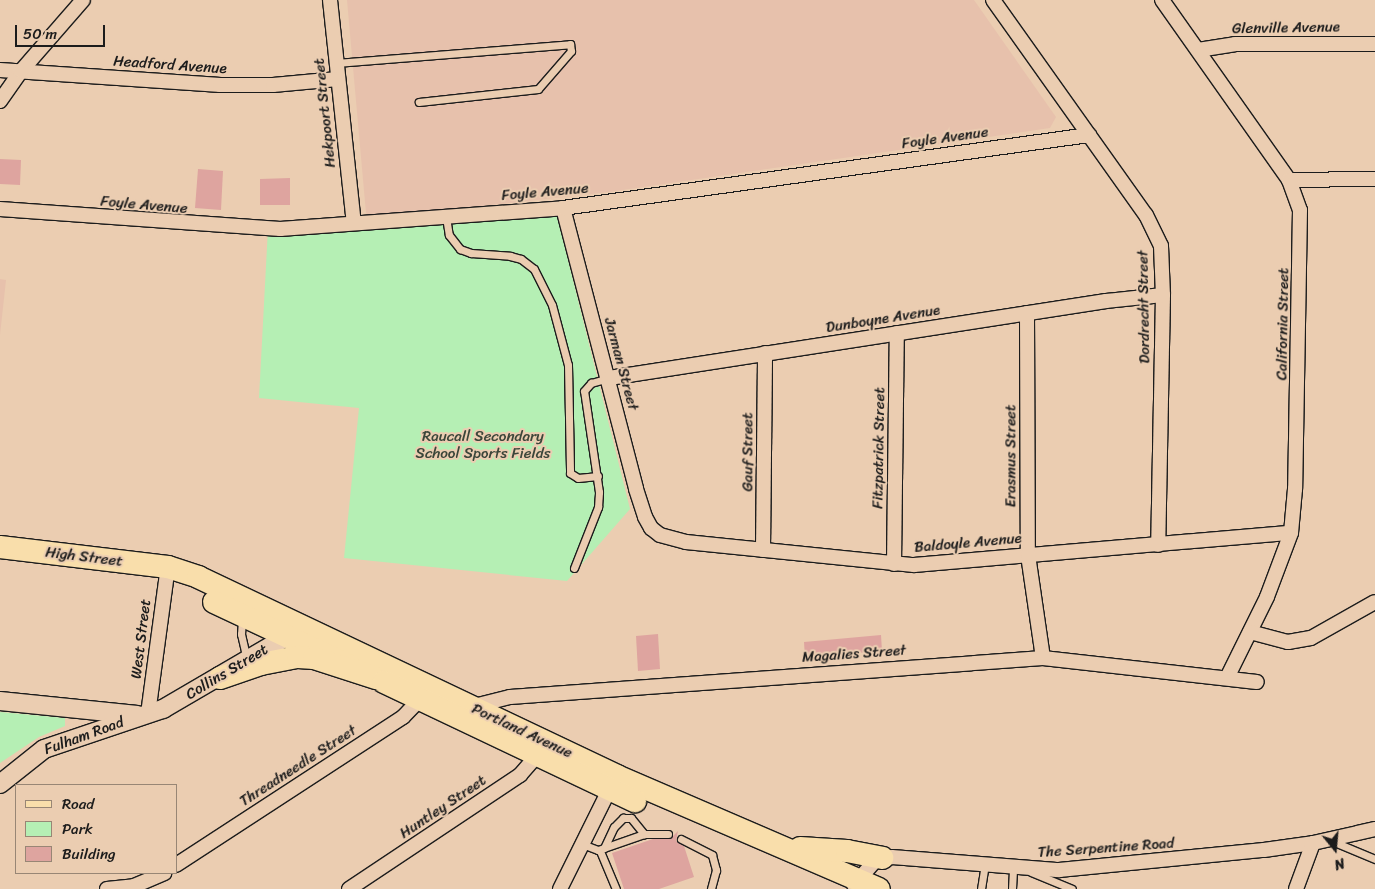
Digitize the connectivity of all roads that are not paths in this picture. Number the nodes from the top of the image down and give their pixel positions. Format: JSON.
{"nodes":[{"id":1,"x":84,"y":0,"type":"edge"},
{"id":2,"x":330,"y":0,"type":"edge"},
{"id":3,"x":993,"y":0,"type":"edge"},
{"id":4,"x":1162,"y":0,"type":"edge"},
{"id":5,"x":1375,"y":44,"type":"edge"},
{"id":6,"x":1198,"y":50,"type":"junction"},
{"id":7,"x":336,"y":63,"type":"junction"},
{"id":8,"x":0,"y":70,"type":"edge"},
{"id":9,"x":21,"y":71,"type":"junction"},
{"id":10,"x":338,"y":79,"type":"junction"},
{"id":11,"x":0,"y":101,"type":"edge"},
{"id":12,"x":419,"y":102,"type":"dead end"},
{"id":13,"x":1089,"y":135,"type":"junction"},
{"id":14,"x":1375,"y":179,"type":"edge"},
{"id":15,"x":1288,"y":180,"type":"junction"},
{"id":16,"x":562,"y":208,"type":"junction"},
{"id":17,"x":0,"y":209,"type":"edge"},
{"id":18,"x":446,"y":217,"type":"junction"},
{"id":19,"x":354,"y":223,"type":"junction"},
{"id":20,"x":1163,"y":295,"type":"junction"},
{"id":21,"x":1027,"y":313,"type":"junction"},
{"id":22,"x":897,"y":333,"type":"junction"},
{"id":23,"x":764,"y":353,"type":"junction"},
{"id":24,"x":609,"y":378,"type":"junction"},
{"id":25,"x":598,"y":476,"type":"junction"},
{"id":26,"x":651,"y":528,"type":"joint"},
{"id":27,"x":1291,"y":533,"type":"junction"},
{"id":28,"x":1158,"y":545,"type":"junction"},
{"id":29,"x":0,"y":548,"type":"edge"},
{"id":30,"x":763,"y":550,"type":"junction"},
{"id":31,"x":1028,"y":555,"type":"junction"},
{"id":32,"x":0,"y":560,"type":"edge"},
{"id":33,"x":894,"y":564,"type":"junction"},
{"id":34,"x":574,"y":568,"type":"dead end"},
{"id":35,"x":166,"y":574,"type":"junction"},
{"id":36,"x":1375,"y":602,"type":"edge"},
{"id":37,"x":247,"y":608,"type":"junction"},
{"id":38,"x":296,"y":632,"type":"junction"},
{"id":39,"x":1250,"y":632,"type":"junction"},
{"id":40,"x":1042,"y":658,"type":"junction"},
{"id":41,"x":248,"y":660,"type":"junction"},
{"id":42,"x":220,"y":678,"type":"junction"},
{"id":43,"x":376,"y":678,"type":"junction"},
{"id":44,"x":1227,"y":678,"type":"junction"},
{"id":45,"x":1258,"y":682,"type":"dead end"},
{"id":46,"x":426,"y":694,"type":"junction"},
{"id":47,"x":0,"y":701,"type":"edge"},
{"id":48,"x":466,"y":714,"type":"junction"},
{"id":49,"x":145,"y":715,"type":"junction"},
{"id":50,"x":542,"y":749,"type":"junction"},
{"id":51,"x":8,"y":770,"type":"edge"},
{"id":52,"x":613,"y":783,"type":"junction"},
{"id":53,"x":0,"y":784,"type":"edge"},
{"id":54,"x":1375,"y":829,"type":"edge"},
{"id":55,"x":644,"y":834,"type":"junction"},
{"id":56,"x":668,"y":834,"type":"dead end"},
{"id":57,"x":681,"y":839,"type":"dead end"},
{"id":58,"x":1329,"y":840,"type":"junction"},
{"id":59,"x":1313,"y":843,"type":"junction"},
{"id":60,"x":582,"y":844,"type":"junction"},
{"id":61,"x":786,"y":848,"type":"junction"},
{"id":62,"x":601,"y":849,"type":"junction"},
{"id":63,"x":882,"y":858,"type":"junction"},
{"id":64,"x":1375,"y":859,"type":"edge"},
{"id":65,"x":178,"y":864,"type":"edge"},
{"id":66,"x":985,"y":865,"type":"junction"},
{"id":67,"x":1018,"y":869,"type":"junction"},
{"id":68,"x":162,"y":874,"type":"edge"},
{"id":69,"x":851,"y":885,"type":"edge"},
{"id":70,"x":108,"y":889,"type":"edge"},
{"id":71,"x":349,"y":889,"type":"edge"},
{"id":72,"x":560,"y":889,"type":"edge"},
{"id":73,"x":616,"y":889,"type":"edge"},
{"id":74,"x":711,"y":889,"type":"edge"},
{"id":75,"x":878,"y":889,"type":"edge"},
{"id":76,"x":981,"y":889,"type":"edge"},
{"id":77,"x":1012,"y":889,"type":"edge"},
{"id":78,"x":1072,"y":889,"type":"edge"},
{"id":79,"x":1296,"y":889,"type":"edge"}],
"edges":[{"from":1,"to":9,"type":"street"},
{"from":2,"to":7,"type":"street","name":"Hekpoort Street"},
{"from":3,"to":13,"type":"street","name":"Dordrecht Street"},
{"from":4,"to":6,"type":"street","name":"California Street"},
{"from":5,"to":6,"type":"street","name":"Glenville Avenue"},
{"from":6,"to":15,"type":"street","name":"California Street"},
{"from":7,"to":10,"type":"street","name":"Hekpoort Street"},
{"from":7,"to":12,"type":"lane"},
{"from":8,"to":9,"type":"street","name":"Headford Avenue"},
{"from":9,"to":10,"type":"street","name":"Headford Avenue"},
{"from":9,"to":11,"type":"street"},
{"from":10,"to":19,"type":"street","name":"Hekpoort Street"},
{"from":13,"to":16,"type":"street","name":"Foyle Avenue"},
{"from":13,"to":20,"type":"street","name":"Dordrecht Street"},
{"from":14,"to":15,"type":"street"},
{"from":15,"to":27,"type":"street","name":"California Street"},
{"from":16,"to":18,"type":"street","name":"Foyle Avenue"},
{"from":16,"to":24,"type":"street","name":"Jarman Street"},
{"from":17,"to":19,"type":"street","name":"Foyle Avenue"},
{"from":18,"to":19,"type":"street","name":"Foyle Avenue"},
{"from":18,"to":25,"type":"lane"},
{"from":20,"to":21,"type":"street","name":"Dunboyne Avenue"},
{"from":20,"to":28,"type":"street","name":"Dordrecht Street"},
{"from":21,"to":22,"type":"street","name":"Dunboyne Avenue"},
{"from":21,"to":31,"type":"street","name":"Erasmus Street"},
{"from":22,"to":23,"type":"street","name":"Dunboyne Avenue"},
{"from":22,"to":33,"type":"street","name":"Fitzpatrick Street"},
{"from":23,"to":24,"type":"street","name":"Dunboyne Avenue"},
{"from":23,"to":30,"type":"street","name":"Gauf Street"},
{"from":24,"to":25,"type":"lane"},
{"from":24,"to":26,"type":"street","name":"Jarman Street"},
{"from":25,"to":34,"type":"lane"},
{"from":26,"to":30,"type":"street","name":"Baldoyle Avenue"},
{"from":27,"to":28,"type":"street","name":"Baldoyle Avenue"},
{"from":27,"to":39,"type":"street","name":"California Street"},
{"from":28,"to":31,"type":"street","name":"Baldoyle Avenue"},
{"from":29,"to":35,"type":"main road","name":"High Street"},
{"from":30,"to":33,"type":"street","name":"Baldoyle Avenue"},
{"from":31,"to":33,"type":"street","name":"Baldoyle Avenue"},
{"from":31,"to":40,"type":"street","name":"Erasmus Street"},
{"from":32,"to":35,"type":"main road","name":"High Street"},
{"from":35,"to":37,"type":"main road","name":"Portland Avenue"},
{"from":35,"to":49,"type":"street","name":"West Street"},
{"from":36,"to":39,"type":"street"},
{"from":37,"to":38,"type":"main road","name":"Portland Avenue"},
{"from":37,"to":41,"type":"lane"},
{"from":38,"to":41,"type":"street","name":"Collins Street"},
{"from":38,"to":43,"type":"main road","name":"Portland Avenue"},
{"from":38,"to":46,"type":"main road","name":"Portland Avenue"},
{"from":39,"to":44,"type":"street","name":"California Street"},
{"from":40,"to":44,"type":"street","name":"Magalies Street"},
{"from":40,"to":48,"type":"street","name":"Magalies Street"},
{"from":41,"to":42,"type":"street","name":"Collins Street"},
{"from":42,"to":43,"type":"main road"},
{"from":42,"to":49,"type":"street","name":"Collins Street"},
{"from":43,"to":46,"type":"main road","name":"Portland Avenue"},
{"from":44,"to":45,"type":"street","name":"Magalies Street"},
{"from":46,"to":48,"type":"main road","name":"Portland Avenue"},
{"from":46,"to":65,"type":"street","name":"Threadneedle Street"},
{"from":47,"to":49,"type":"street"},
{"from":48,"to":50,"type":"main road","name":"Portland Avenue"},
{"from":49,"to":51,"type":"street","name":"Fulham Road"},
{"from":50,"to":52,"type":"main road","name":"Portland Avenue"},
{"from":50,"to":71,"type":"street","name":"Huntley Street"},
{"from":51,"to":53,"type":"street","name":"Fulham Road"},
{"from":52,"to":60,"type":"street"},
{"from":52,"to":61,"type":"main road","name":"Portland Avenue"},
{"from":52,"to":69,"type":"main road","name":"Portland Avenue"},
{"from":54,"to":58,"type":"street","name":"The Serpentine Road"},
{"from":55,"to":56,"type":"lane"},
{"from":55,"to":62,"type":"lane"},
{"from":55,"to":62,"type":"lane"},
{"from":57,"to":74,"type":"lane"},
{"from":58,"to":59,"type":"street","name":"The Serpentine Road"},
{"from":58,"to":64,"type":"lane"},
{"from":59,"to":67,"type":"street","name":"The Serpentine Road"},
{"from":59,"to":79,"type":"street"},
{"from":60,"to":62,"type":"lane"},
{"from":60,"to":72,"type":"street"},
{"from":61,"to":63,"type":"main road"},
{"from":61,"to":69,"type":"main road","name":"Portland Avenue"},
{"from":62,"to":73,"type":"lane"},
{"from":63,"to":66,"type":"street","name":"The Serpentine Road"},
{"from":63,"to":69,"type":"street"},
{"from":66,"to":67,"type":"street","name":"The Serpentine Road"},
{"from":66,"to":76,"type":"lane"},
{"from":67,"to":77,"type":"lane"},
{"from":67,"to":78,"type":"lane"},
{"from":68,"to":70,"type":"street"},
{"from":69,"to":75,"type":"main road","name":"Portland Avenue"}]}
